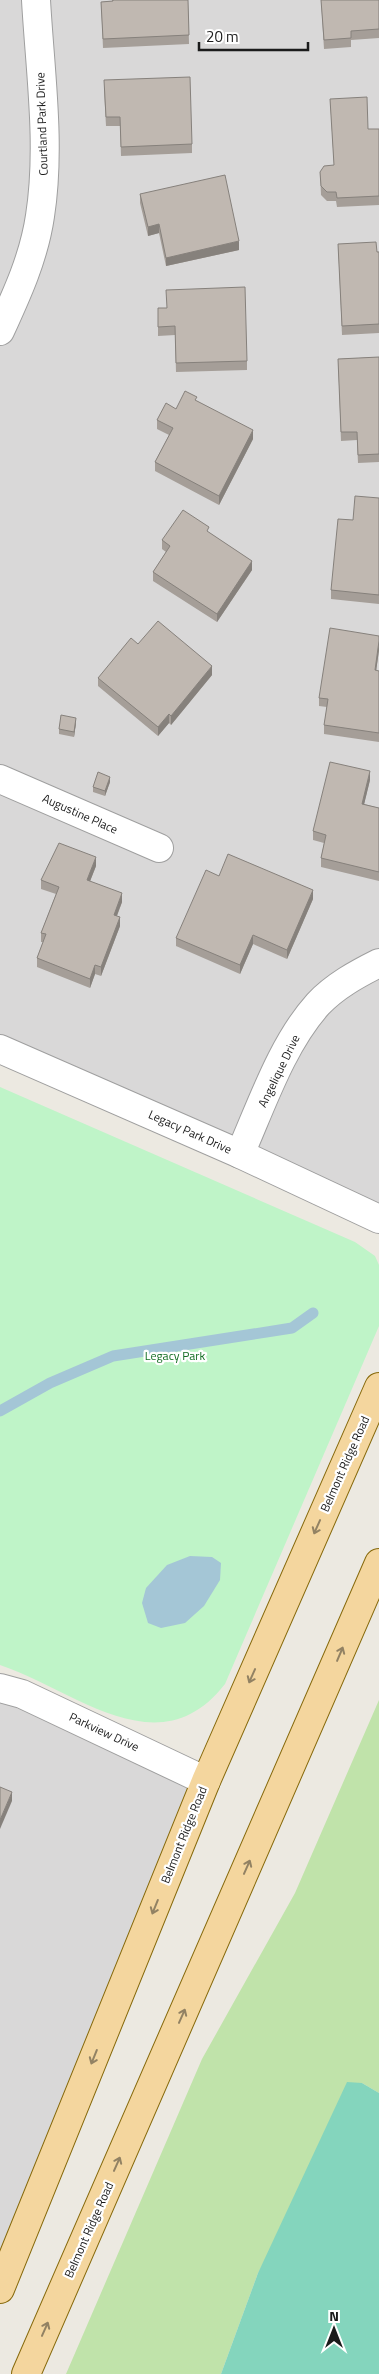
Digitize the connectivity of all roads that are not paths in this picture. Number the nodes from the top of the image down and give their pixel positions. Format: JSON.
{"nodes":[{"id":1,"x":36,"y":0,"type":"edge"},
{"id":2,"x":0,"y":331,"type":"edge"},
{"id":3,"x":0,"y":779,"type":"edge"},
{"id":4,"x":159,"y":848,"type":"dead end"},
{"id":5,"x":379,"y":963,"type":"edge"},
{"id":6,"x":0,"y":1049,"type":"edge"},
{"id":7,"x":240,"y":1154,"type":"junction"},
{"id":8,"x":379,"y":1219,"type":"edge"},
{"id":9,"x":379,"y":1387,"type":"edge"},
{"id":10,"x":379,"y":1563,"type":"edge"},
{"id":11,"x":0,"y":1688,"type":"edge"},
{"id":12,"x":206,"y":1780,"type":"junction"},
{"id":13,"x":0,"y":2288,"type":"edge"},
{"id":14,"x":26,"y":2374,"type":"edge"}],
"edges":[{"from":1,"to":2,"type":"street","name":"Courtland Park Drive"},
{"from":3,"to":4,"type":"street","name":"Augustine Place"},
{"from":5,"to":7,"type":"street","name":"Angelique Drive"},
{"from":6,"to":7,"type":"street","name":"Legacy Park Drive"},
{"from":7,"to":8,"type":"street","name":"Legacy Park Drive"},
{"from":9,"to":12,"type":"main road","name":"Belmont Ridge Road","one_way":true},
{"from":14,"to":10,"type":"main road","name":"Belmont Ridge Road","one_way":true},
{"from":11,"to":12,"type":"street","name":"Parkview Drive"},
{"from":12,"to":13,"type":"main road","name":"Belmont Ridge Road","one_way":true}]}
